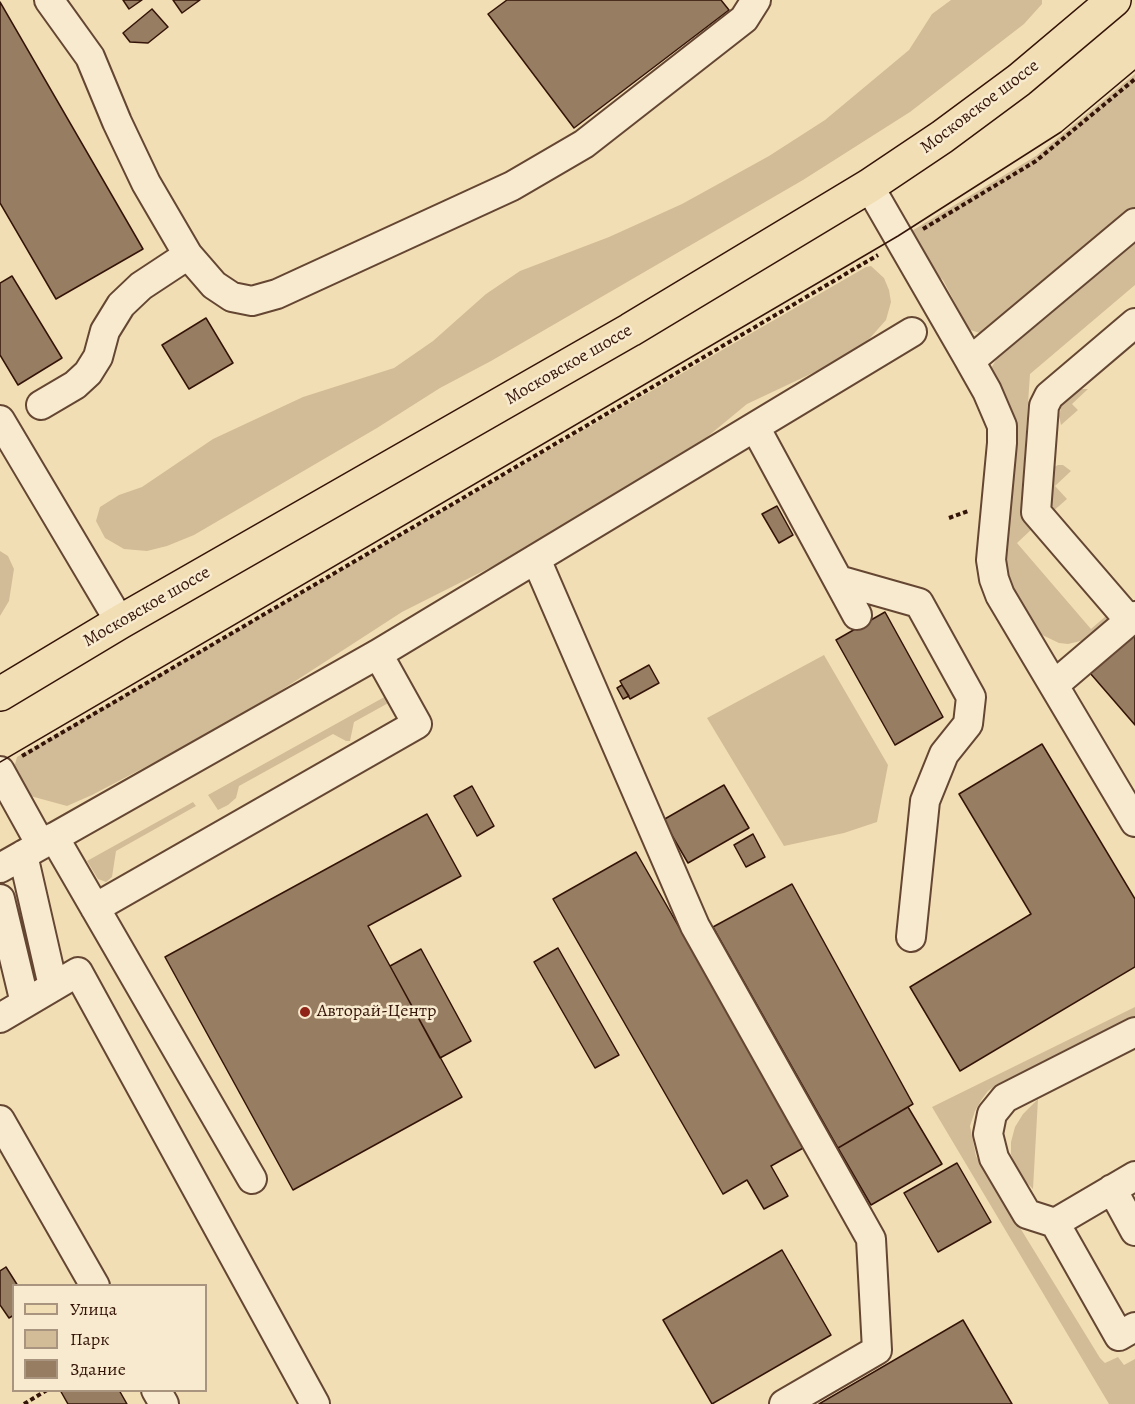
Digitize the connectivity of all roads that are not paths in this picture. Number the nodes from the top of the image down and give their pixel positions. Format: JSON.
{"nodes":[{"id":1,"x":49,"y":0,"type":"edge"},
{"id":2,"x":756,"y":0,"type":"edge"},
{"id":3,"x":1114,"y":0,"type":"edge"},
{"id":4,"x":869,"y":186,"type":"junction"},
{"id":5,"x":1135,"y":223,"type":"edge"},
{"id":6,"x":188,"y":255,"type":"junction"},
{"id":7,"x":1135,"y":322,"type":"edge"},
{"id":8,"x":912,"y":332,"type":"dead end"},
{"id":9,"x":970,"y":361,"type":"junction"},
{"id":10,"x":41,"y":405,"type":"dead end"},
{"id":11,"x":0,"y":420,"type":"edge"},
{"id":12,"x":755,"y":427,"type":"junction"},
{"id":13,"x":536,"y":559,"type":"junction"},
{"id":14,"x":838,"y":580,"type":"junction"},
{"id":15,"x":858,"y":615,"type":"dead end"},
{"id":16,"x":1132,"y":619,"type":"edge"},
{"id":17,"x":120,"y":622,"type":"junction"},
{"id":18,"x":378,"y":654,"type":"junction"},
{"id":19,"x":1054,"y":685,"type":"junction"},
{"id":20,"x":0,"y":694,"type":"edge"},
{"id":21,"x":10,"y":764,"type":"edge"},
{"id":22,"x":1135,"y":822,"type":"edge"},
{"id":23,"x":30,"y":851,"type":"edge"},
{"id":24,"x":0,"y":898,"type":"edge"},
{"id":25,"x":95,"y":908,"type":"junction"},
{"id":26,"x":911,"y":937,"type":"dead end"},
{"id":27,"x":53,"y":986,"type":"junction"},
{"id":28,"x":25,"y":1003,"type":"junction"},
{"id":29,"x":0,"y":1018,"type":"edge"},
{"id":30,"x":1135,"y":1032,"type":"edge"},
{"id":31,"x":0,"y":1120,"type":"edge"},
{"id":32,"x":252,"y":1179,"type":"dead end"},
{"id":33,"x":1124,"y":1183,"type":"edge"},
{"id":34,"x":1055,"y":1223,"type":"junction"},
{"id":35,"x":1135,"y":1231,"type":"edge"},
{"id":36,"x":94,"y":1284,"type":"edge"},
{"id":37,"x":1135,"y":1327,"type":"edge"},
{"id":38,"x":315,"y":1404,"type":"edge"},
{"id":39,"x":784,"y":1404,"type":"edge"}],
"edges":[{"from":1,"to":6,"type":"lane"},
{"from":2,"to":6,"type":"lane"},
{"from":3,"to":4,"type":"main road","name":"Московское шоссе"},
{"from":4,"to":9,"type":"lane"},
{"from":4,"to":17,"type":"main road","name":"Московское шоссе"},
{"from":5,"to":9,"type":"lane"},
{"from":6,"to":10,"type":"lane"},
{"from":7,"to":16,"type":"lane"},
{"from":8,"to":12,"type":"lane"},
{"from":9,"to":19,"type":"lane"},
{"from":11,"to":17,"type":"lane"},
{"from":12,"to":13,"type":"lane"},
{"from":12,"to":14,"type":"lane"},
{"from":13,"to":18,"type":"lane"},
{"from":13,"to":39,"type":"lane"},
{"from":14,"to":15,"type":"lane"},
{"from":14,"to":26,"type":"lane"},
{"from":16,"to":19,"type":"lane"},
{"from":17,"to":20,"type":"main road","name":"Московское шоссе"},
{"from":18,"to":23,"type":"lane"},
{"from":18,"to":25,"type":"lane"},
{"from":19,"to":22,"type":"lane"},
{"from":21,"to":23,"type":"lane"},
{"from":23,"to":25,"type":"lane"},
{"from":23,"to":27,"type":"lane"},
{"from":24,"to":28,"type":"lane"},
{"from":25,"to":32,"type":"lane"},
{"from":27,"to":28,"type":"lane"},
{"from":27,"to":38,"type":"lane"},
{"from":28,"to":29,"type":"lane"},
{"from":30,"to":34,"type":"lane"},
{"from":31,"to":36,"type":"lane"},
{"from":33,"to":34,"type":"lane"},
{"from":33,"to":35,"type":"lane"},
{"from":34,"to":37,"type":"lane"}]}
